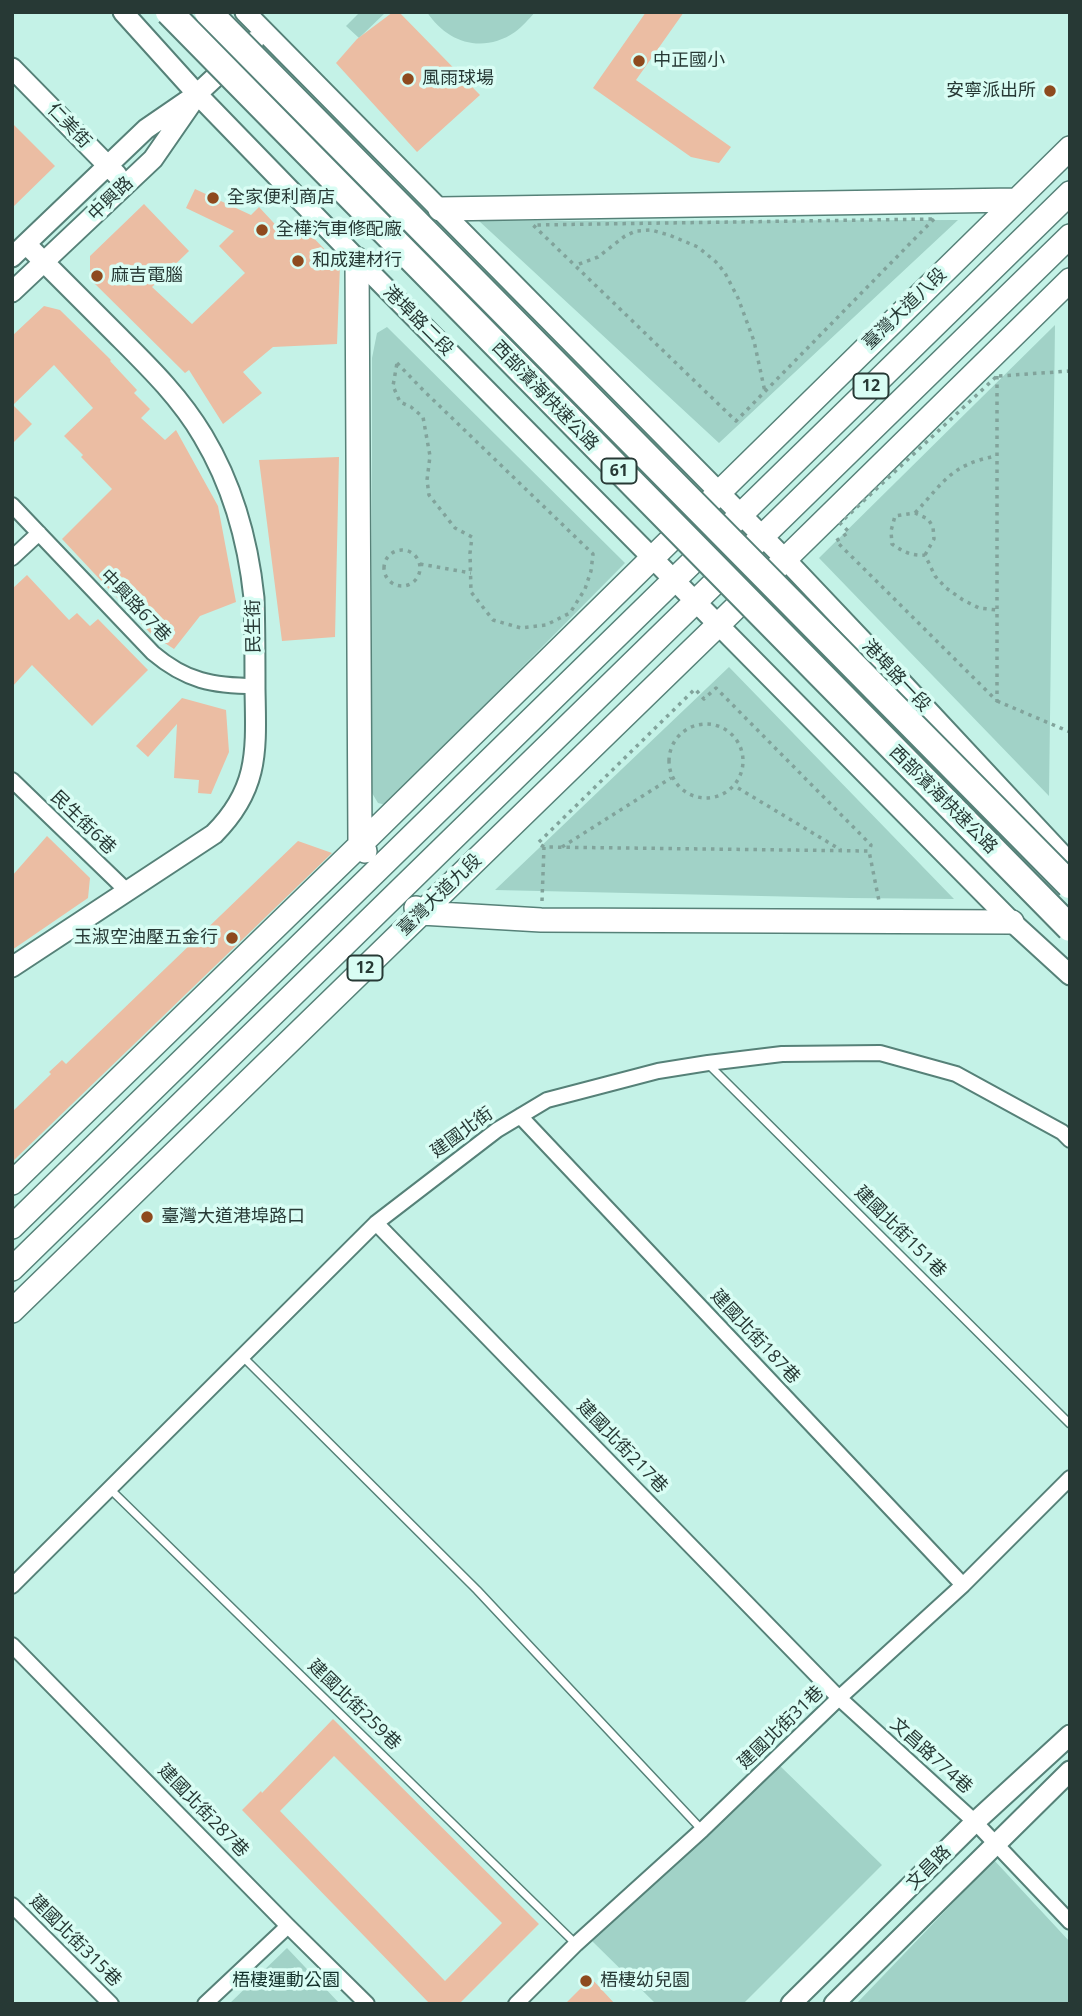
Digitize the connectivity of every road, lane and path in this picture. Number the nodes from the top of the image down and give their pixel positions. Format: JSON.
{"nodes":[{"id":1,"x":123,"y":12,"type":"edge"},
{"id":2,"x":169,"y":12,"type":"edge"},
{"id":3,"x":208,"y":12,"type":"edge"},
{"id":4,"x":245,"y":12,"type":"edge"},
{"id":5,"x":264,"y":31,"type":"junction"},
{"id":6,"x":12,"y":68,"type":"edge"},
{"id":7,"x":197,"y":94,"type":"junction"},
{"id":8,"x":1070,"y":148,"type":"edge"},
{"id":9,"x":108,"y":166,"type":"junction"},
{"id":10,"x":126,"y":184,"type":"junction"},
{"id":11,"x":1070,"y":193,"type":"edge"},
{"id":12,"x":1016,"y":200,"type":"junction"},
{"id":13,"x":440,"y":209,"type":"junction"},
{"id":14,"x":1066,"y":247,"type":"edge"},
{"id":15,"x":19,"y":250,"type":"edge"},
{"id":16,"x":357,"y":260,"type":"junction"},
{"id":17,"x":44,"y":262,"type":"junction"},
{"id":18,"x":579,"y":264,"type":"dead end"},
{"id":19,"x":1070,"y":280,"type":"edge"},
{"id":20,"x":12,"y":292,"type":"edge"},
{"id":21,"x":1070,"y":371,"type":"edge"},
{"id":22,"x":997,"y":376,"type":"junction"},
{"id":23,"x":765,"y":392,"type":"junction"},
{"id":24,"x":997,"y":456,"type":"junction"},
{"id":25,"x":718,"y":492,"type":"junction"},
{"id":26,"x":12,"y":505,"type":"edge"},
{"id":27,"x":915,"y":513,"type":"junction"},
{"id":28,"x":740,"y":514,"type":"junction"},
{"id":29,"x":39,"y":533,"type":"junction"},
{"id":30,"x":762,"y":537,"type":"junction"},
{"id":31,"x":925,"y":555,"type":"junction"},
{"id":32,"x":651,"y":557,"type":"junction"},
{"id":33,"x":12,"y":558,"type":"edge"},
{"id":34,"x":785,"y":559,"type":"junction"},
{"id":35,"x":420,"y":564,"type":"junction"},
{"id":36,"x":471,"y":573,"type":"junction"},
{"id":37,"x":673,"y":580,"type":"junction"},
{"id":38,"x":696,"y":602,"type":"junction"},
{"id":39,"x":997,"y":610,"type":"junction"},
{"id":40,"x":718,"y":625,"type":"junction"},
{"id":41,"x":255,"y":685,"type":"junction"},
{"id":42,"x":997,"y":701,"type":"junction"},
{"id":43,"x":1070,"y":732,"type":"edge"},
{"id":44,"x":672,"y":778,"type":"junction"},
{"id":45,"x":12,"y":780,"type":"edge"},
{"id":46,"x":738,"y":788,"type":"dead end"},
{"id":47,"x":360,"y":845,"type":"junction"},
{"id":48,"x":544,"y":848,"type":"junction"},
{"id":49,"x":561,"y":848,"type":"junction"},
{"id":50,"x":843,"y":850,"type":"junction"},
{"id":51,"x":869,"y":851,"type":"junction"},
{"id":52,"x":1070,"y":863,"type":"edge"},
{"id":53,"x":380,"y":868,"type":"junction"},
{"id":54,"x":1070,"y":885,"type":"edge"},
{"id":55,"x":400,"y":891,"type":"junction"},
{"id":56,"x":128,"y":892,"type":"junction"},
{"id":57,"x":421,"y":913,"type":"junction"},
{"id":58,"x":541,"y":920,"type":"junction"},
{"id":59,"x":883,"y":922,"type":"junction"},
{"id":60,"x":1012,"y":922,"type":"junction"},
{"id":61,"x":1070,"y":928,"type":"edge"},
{"id":62,"x":12,"y":967,"type":"edge"},
{"id":63,"x":1070,"y":975,"type":"edge"},
{"id":64,"x":708,"y":1063,"type":"junction"},
{"id":65,"x":520,"y":1116,"type":"junction"},
{"id":66,"x":1070,"y":1140,"type":"edge"},
{"id":67,"x":12,"y":1183,"type":"edge"},
{"id":68,"x":376,"y":1223,"type":"junction"},
{"id":69,"x":12,"y":1227,"type":"edge"},
{"id":70,"x":12,"y":1269,"type":"edge"},
{"id":71,"x":13,"y":1310,"type":"edge"},
{"id":72,"x":243,"y":1357,"type":"junction"},
{"id":73,"x":1070,"y":1424,"type":"edge"},
{"id":74,"x":1070,"y":1478,"type":"edge"},
{"id":75,"x":110,"y":1488,"type":"junction"},
{"id":76,"x":963,"y":1585,"type":"junction"},
{"id":77,"x":12,"y":1586,"type":"edge"},
{"id":78,"x":12,"y":1644,"type":"edge"},
{"id":79,"x":839,"y":1698,"type":"junction"},
{"id":80,"x":1070,"y":1735,"type":"edge"},
{"id":81,"x":1070,"y":1771,"type":"edge"},
{"id":82,"x":975,"y":1822,"type":"junction"},
{"id":83,"x":702,"y":1830,"type":"junction"},
{"id":84,"x":995,"y":1845,"type":"junction"},
{"id":85,"x":12,"y":1905,"type":"edge"},
{"id":86,"x":1070,"y":1922,"type":"edge"},
{"id":87,"x":288,"y":1926,"type":"junction"},
{"id":88,"x":576,"y":1944,"type":"junction"},
{"id":89,"x":111,"y":2004,"type":"edge"},
{"id":90,"x":205,"y":2004,"type":"edge"},
{"id":91,"x":367,"y":2004,"type":"edge"},
{"id":92,"x":516,"y":2004,"type":"edge"},
{"id":93,"x":791,"y":2004,"type":"edge"},
{"id":94,"x":834,"y":2004,"type":"edge"}],
"edges":[{"from":1,"to":7,"type":"street","name":"港埠路二段"},
{"from":2,"to":61,"type":"highway","name":"西部濱海快速公路","number":"61","bridge":true},
{"from":3,"to":54,"type":"highway","name":"西部濱海快速公路","number":"61","bridge":true},
{"from":4,"to":5,"type":"street"},
{"from":5,"to":7,"type":"street","name":"中興路"},
{"from":5,"to":13,"type":"street"},
{"from":6,"to":9,"type":"street","name":"仁美街"},
{"from":7,"to":9,"type":"street","name":"中興路"},
{"from":7,"to":10,"type":"street","name":"中興路"},
{"from":7,"to":16,"type":"street","name":"港埠路二段"},
{"from":8,"to":12,"type":"main road","name":"臺灣大道八段","number":"12"},
{"from":9,"to":10,"type":"street","name":"仁美街"},
{"from":9,"to":15,"type":"street","name":"中興路"},
{"from":10,"to":17,"type":"street","name":"中興路"},
{"from":11,"to":28,"type":"main road","name":"臺灣大道八段","number":"12"},
{"from":12,"to":13,"type":"main road"},
{"from":12,"to":25,"type":"main road","name":"臺灣大道八段","number":"12"},
{"from":13,"to":25,"type":"street"},
{"from":14,"to":30,"type":"main road","number":"12"},
{"from":15,"to":17,"type":"street","name":"民生街"},
{"from":16,"to":32,"type":"street","name":"港埠路二段"},
{"from":16,"to":47,"type":"main road"},
{"from":17,"to":20,"type":"street","name":"中興路"},
{"from":17,"to":41,"type":"street","name":"民生街"},
{"from":18,"to":23,"type":"path"},
{"from":19,"to":34,"type":"main road","number":"12"},
{"from":21,"to":22,"type":"path"},
{"from":22,"to":24,"type":"path"},
{"from":22,"to":42,"type":"path"},
{"from":23,"to":23,"type":"path"},
{"from":24,"to":27,"type":"path"},
{"from":24,"to":39,"type":"path"},
{"from":25,"to":28,"type":"street","name":"港埠路一段"},
{"from":25,"to":32,"type":"main road","name":"臺灣大道八段","number":"12"},
{"from":26,"to":29,"type":"street","name":"中興路67巷"},
{"from":27,"to":31,"type":"path"},
{"from":27,"to":31,"type":"path"},
{"from":28,"to":30,"type":"street","name":"港埠路一段"},
{"from":28,"to":37,"type":"main road","name":"臺灣大道八段","number":"12"},
{"from":29,"to":33,"type":"street"},
{"from":29,"to":41,"type":"street","name":"中興路67巷"},
{"from":30,"to":34,"type":"street","name":"港埠路一段"},
{"from":30,"to":38,"type":"main road","number":"12"},
{"from":31,"to":39,"type":"path"},
{"from":32,"to":37,"type":"street","name":"港埠路二段"},
{"from":32,"to":47,"type":"main road","number":"12"},
{"from":34,"to":40,"type":"main road","number":"12"},
{"from":34,"to":52,"type":"street","name":"港埠路一段"},
{"from":35,"to":35,"type":"path"},
{"from":35,"to":36,"type":"path"},
{"from":36,"to":36,"type":"path"},
{"from":37,"to":38,"type":"street","name":"港埠路二段"},
{"from":37,"to":53,"type":"main road","number":"12"},
{"from":38,"to":40,"type":"street","name":"港埠路二段"},
{"from":38,"to":55,"type":"main road","name":"臺灣大道九段","number":"12"},
{"from":39,"to":42,"type":"path"},
{"from":40,"to":57,"type":"main road","name":"臺灣大道九段","number":"12"},
{"from":40,"to":60,"type":"street"},
{"from":41,"to":56,"type":"street","name":"民生街"},
{"from":42,"to":43,"type":"path"},
{"from":44,"to":44,"type":"path"},
{"from":44,"to":49,"type":"path"},
{"from":45,"to":56,"type":"street","name":"民生街6巷"},
{"from":46,"to":50,"type":"path"},
{"from":47,"to":53,"type":"main road"},
{"from":47,"to":67,"type":"main road","number":"12"},
{"from":48,"to":49,"type":"path"},
{"from":48,"to":51,"type":"path"},
{"from":48,"to":58,"type":"path"},
{"from":49,"to":50,"type":"path"},
{"from":50,"to":51,"type":"path"},
{"from":51,"to":59,"type":"path"},
{"from":53,"to":55,"type":"main road"},
{"from":53,"to":69,"type":"main road","number":"12"},
{"from":55,"to":57,"type":"main road"},
{"from":55,"to":70,"type":"main road","name":"臺灣大道九段","number":"12"},
{"from":56,"to":62,"type":"street","name":"民生街"},
{"from":57,"to":58,"type":"main road"},
{"from":57,"to":71,"type":"main road","name":"臺灣大道九段","number":"12"},
{"from":58,"to":59,"type":"main road"},
{"from":59,"to":60,"type":"main road"},
{"from":60,"to":63,"type":"street"},
{"from":64,"to":65,"type":"street","name":"建國北街"},
{"from":64,"to":66,"type":"street","name":"建國北街"},
{"from":64,"to":73,"type":"lane","name":"建國北街151巷"},
{"from":65,"to":68,"type":"street","name":"建國北街"},
{"from":65,"to":76,"type":"street","name":"建國北街187巷"},
{"from":68,"to":72,"type":"street","name":"建國北街"},
{"from":68,"to":79,"type":"street","name":"建國北街217巷"},
{"from":72,"to":75,"type":"street","name":"建國北街"},
{"from":72,"to":83,"type":"lane"},
{"from":74,"to":76,"type":"street","name":"建國北街31巷"},
{"from":75,"to":77,"type":"street","name":"建國北街"},
{"from":75,"to":88,"type":"lane","name":"建國北街259巷"},
{"from":76,"to":79,"type":"street","name":"建國北街31巷"},
{"from":78,"to":87,"type":"street","name":"建國北街287巷"},
{"from":79,"to":82,"type":"street","name":"文昌路774巷"},
{"from":79,"to":83,"type":"street","name":"建國北街31巷"},
{"from":80,"to":82,"type":"street","name":"文昌路"},
{"from":81,"to":84,"type":"street","name":"文昌路"},
{"from":82,"to":84,"type":"street","name":"文昌路774巷"},
{"from":82,"to":93,"type":"street","name":"文昌路"},
{"from":83,"to":88,"type":"street","name":"建國北街31巷"},
{"from":84,"to":86,"type":"street","name":"文昌路774巷"},
{"from":84,"to":94,"type":"street","name":"文昌路"},
{"from":85,"to":89,"type":"street","name":"建國北街315巷"},
{"from":87,"to":90,"type":"street"},
{"from":87,"to":91,"type":"street","name":"建國北街287巷"},
{"from":88,"to":92,"type":"street","name":"建國北街31巷"}]}
